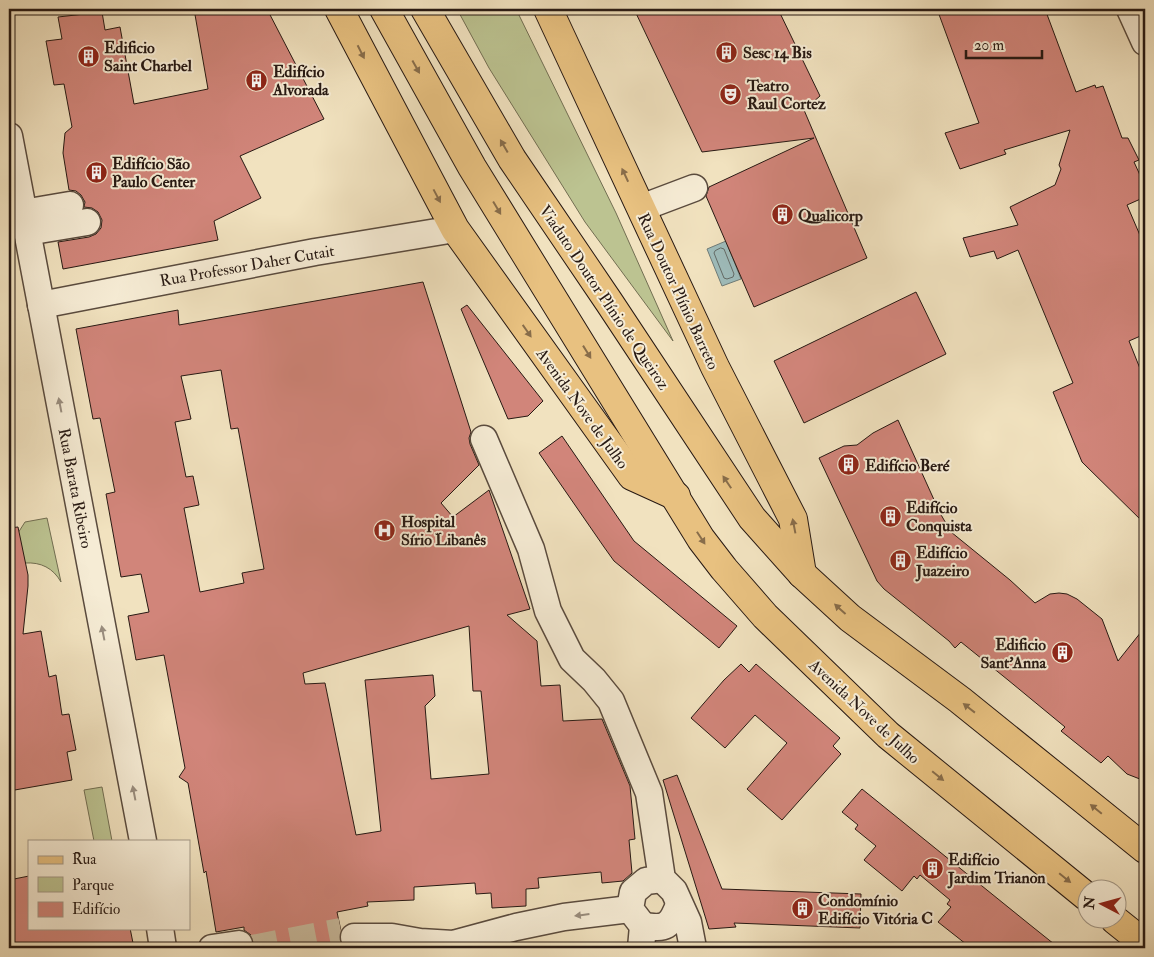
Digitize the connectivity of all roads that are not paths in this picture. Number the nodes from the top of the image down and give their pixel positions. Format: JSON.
{"nodes":[{"id":1,"x":339,"y":9,"type":"edge"},
{"id":2,"x":384,"y":9,"type":"edge"},
{"id":3,"x":425,"y":9,"type":"edge"},
{"id":4,"x":548,"y":9,"type":"edge"},
{"id":5,"x":1130,"y":9,"type":"edge"},
{"id":6,"x":1145,"y":42,"type":"edge"},
{"id":7,"x":9,"y":136,"type":"edge"},
{"id":8,"x":694,"y":188,"type":"dead end"},
{"id":9,"x":641,"y":208,"type":"junction"},
{"id":10,"x":78,"y":213,"type":"dead end"},
{"id":11,"x":25,"y":222,"type":"junction"},
{"id":12,"x":454,"y":228,"type":"junction"},
{"id":13,"x":41,"y":305,"type":"junction"},
{"id":14,"x":484,"y":440,"type":"dead end"},
{"id":15,"x":676,"y":496,"type":"junction"},
{"id":16,"x":802,"y":574,"type":"junction"},
{"id":17,"x":143,"y":840,"type":"edge"},
{"id":18,"x":1141,"y":844,"type":"edge"},
{"id":19,"x":662,"y":879,"type":"junction"},
{"id":20,"x":1076,"y":888,"type":"edge"},
{"id":21,"x":679,"y":905,"type":"junction"},
{"id":22,"x":638,"y":928,"type":"edge"},
{"id":23,"x":1126,"y":929,"type":"edge"},
{"id":24,"x":160,"y":930,"type":"edge"},
{"id":25,"x":353,"y":939,"type":"tunnel mouth"},
{"id":26,"x":239,"y":944,"type":"dead end"},
{"id":27,"x":1145,"y":944,"type":"edge"},
{"id":28,"x":163,"y":948,"type":"edge"},
{"id":29,"x":212,"y":948,"type":"edge"},
{"id":30,"x":693,"y":948,"type":"edge"}],
"edges":[{"from":1,"to":12,"type":"main road","name":"Avenida Nove de Julho","one_way":true},
{"from":2,"to":15,"type":"main road","one_way":true},
{"from":16,"to":3,"type":"main road","name":"Viaduto Doutor Plínio de Queiroz","one_way":true},
{"from":9,"to":4,"type":"main road","name":"Rua Doutor Plínio Barreto","one_way":true},
{"from":5,"to":6,"type":"street"},
{"from":7,"to":11,"type":"street","name":"Rua Barata Ribeiro"},
{"from":8,"to":9,"type":"street"},
{"from":16,"to":9,"type":"main road","name":"Rua Doutor Plínio Barreto","one_way":true},
{"from":10,"to":11,"type":"street"},
{"from":11,"to":13,"type":"street","name":"Rua Barata Ribeiro"},
{"from":12,"to":13,"type":"street","name":"Rua Professor Daher Cutait"},
{"from":12,"to":15,"type":"main road","name":"Avenida Nove de Julho","one_way":true},
{"from":17,"to":13,"type":"street","name":"Rua Barata Ribeiro","one_way":true},
{"from":14,"to":19,"type":"street"},
{"from":15,"to":20,"type":"main road","name":"Avenida Nove de Julho","one_way":true},
{"from":18,"to":16,"type":"main road","one_way":true},
{"from":19,"to":21,"type":"street"},
{"from":19,"to":22,"type":"street"},
{"from":21,"to":22,"type":"street"},
{"from":21,"to":30,"type":"street"},
{"from":22,"to":25,"type":"street","one_way":true},
{"from":23,"to":27,"type":"main road"},
{"from":24,"to":28,"type":"street"},
{"from":26,"to":29,"type":"street"}]}
